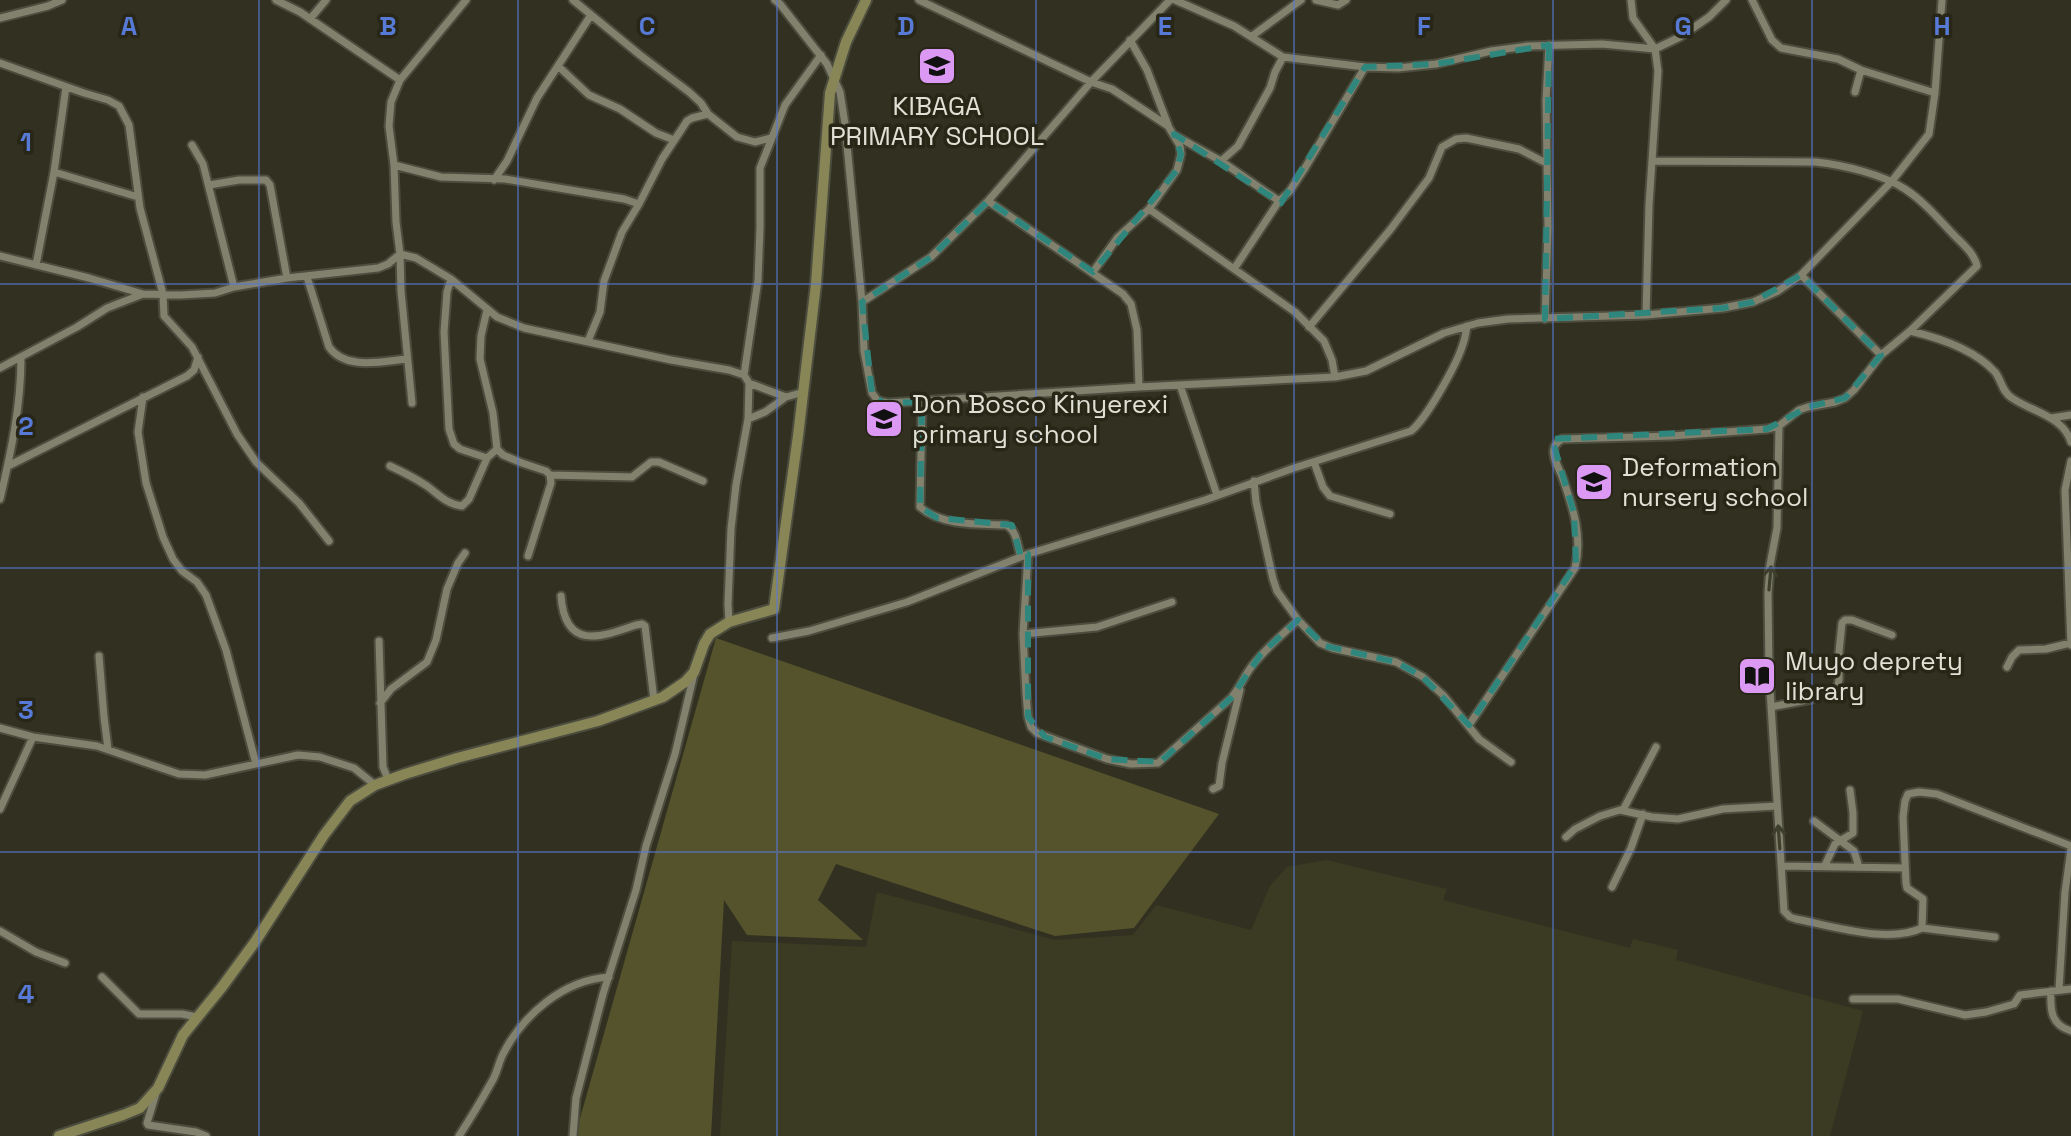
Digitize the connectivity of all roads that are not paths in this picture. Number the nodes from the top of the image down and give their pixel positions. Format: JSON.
{"nodes":[{"id":1,"x":62,"y":0,"type":"edge"},
{"id":2,"x":276,"y":0,"type":"edge"},
{"id":3,"x":326,"y":0,"type":"edge"},
{"id":4,"x":466,"y":0,"type":"edge"},
{"id":5,"x":573,"y":0,"type":"edge"},
{"id":6,"x":866,"y":0,"type":"edge"},
{"id":7,"x":919,"y":0,"type":"edge"},
{"id":8,"x":1173,"y":0,"type":"edge"},
{"id":9,"x":1301,"y":0,"type":"edge"},
{"id":10,"x":1316,"y":0,"type":"edge"},
{"id":11,"x":1346,"y":0,"type":"edge"},
{"id":12,"x":1631,"y":0,"type":"edge"},
{"id":13,"x":1726,"y":0,"type":"edge"},
{"id":14,"x":1752,"y":0,"type":"edge"},
{"id":15,"x":1942,"y":0,"type":"edge"},
{"id":16,"x":779,"y":1,"type":"edge"},
{"id":17,"x":591,"y":15,"type":"junction"},
{"id":18,"x":0,"y":18,"type":"edge"},
{"id":19,"x":310,"y":19,"type":"junction"},
{"id":20,"x":1252,"y":36,"type":"junction"},
{"id":21,"x":1130,"y":40,"type":"junction"},
{"id":22,"x":1549,"y":45,"type":"junction"},
{"id":23,"x":1655,"y":49,"type":"junction"},
{"id":24,"x":821,"y":55,"type":"junction"},
{"id":25,"x":1283,"y":57,"type":"junction"},
{"id":26,"x":0,"y":63,"type":"edge"},
{"id":27,"x":558,"y":66,"type":"junction"},
{"id":28,"x":1365,"y":67,"type":"junction"},
{"id":29,"x":1861,"y":70,"type":"junction"},
{"id":30,"x":834,"y":78,"type":"junction"},
{"id":31,"x":400,"y":80,"type":"junction"},
{"id":32,"x":1091,"y":82,"type":"junction"},
{"id":33,"x":66,"y":87,"type":"junction"},
{"id":34,"x":1855,"y":92,"type":"dead end"},
{"id":35,"x":1935,"y":93,"type":"junction"},
{"id":36,"x":708,"y":114,"type":"junction"},
{"id":37,"x":1168,"y":126,"type":"junction"},
{"id":38,"x":1174,"y":134,"type":"junction"},
{"id":39,"x":771,"y":138,"type":"junction"},
{"id":40,"x":674,"y":140,"type":"junction"},
{"id":41,"x":192,"y":145,"type":"dead end"},
{"id":42,"x":1221,"y":161,"type":"junction"},
{"id":43,"x":1652,"y":161,"type":"junction"},
{"id":44,"x":1546,"y":163,"type":"junction"},
{"id":45,"x":394,"y":165,"type":"junction"},
{"id":46,"x":54,"y":172,"type":"junction"},
{"id":47,"x":494,"y":180,"type":"junction"},
{"id":48,"x":1892,"y":181,"type":"junction"},
{"id":49,"x":209,"y":185,"type":"junction"},
{"id":50,"x":138,"y":197,"type":"junction"},
{"id":51,"x":988,"y":201,"type":"junction"},
{"id":52,"x":1279,"y":201,"type":"junction"},
{"id":53,"x":639,"y":204,"type":"junction"},
{"id":54,"x":1149,"y":209,"type":"junction"},
{"id":55,"x":400,"y":254,"type":"junction"},
{"id":56,"x":0,"y":256,"type":"edge"},
{"id":57,"x":36,"y":265,"type":"junction"},
{"id":58,"x":1234,"y":269,"type":"junction"},
{"id":59,"x":1093,"y":272,"type":"junction"},
{"id":60,"x":1801,"y":275,"type":"junction"},
{"id":61,"x":307,"y":277,"type":"junction"},
{"id":62,"x":287,"y":278,"type":"junction"},
{"id":63,"x":451,"y":279,"type":"junction"},
{"id":64,"x":234,"y":287,"type":"junction"},
{"id":65,"x":143,"y":294,"type":"junction"},
{"id":66,"x":163,"y":294,"type":"junction"},
{"id":67,"x":862,"y":302,"type":"junction"},
{"id":68,"x":487,"y":310,"type":"junction"},
{"id":69,"x":1646,"y":315,"type":"junction"},
{"id":70,"x":1545,"y":319,"type":"junction"},
{"id":71,"x":1467,"y":326,"type":"junction"},
{"id":72,"x":1309,"y":327,"type":"junction"},
{"id":73,"x":1910,"y":331,"type":"junction"},
{"id":74,"x":588,"y":341,"type":"junction"},
{"id":75,"x":1881,"y":355,"type":"junction"},
{"id":76,"x":198,"y":357,"type":"junction"},
{"id":77,"x":21,"y":358,"type":"junction"},
{"id":78,"x":407,"y":359,"type":"junction"},
{"id":79,"x":0,"y":368,"type":"edge"},
{"id":80,"x":1335,"y":377,"type":"junction"},
{"id":81,"x":746,"y":379,"type":"junction"},
{"id":82,"x":1180,"y":385,"type":"junction"},
{"id":83,"x":1139,"y":387,"type":"junction"},
{"id":84,"x":804,"y":392,"type":"junction"},
{"id":85,"x":143,"y":397,"type":"junction"},
{"id":86,"x":786,"y":397,"type":"junction"},
{"id":87,"x":922,"y":402,"type":"junction"},
{"id":88,"x":412,"y":403,"type":"dead end"},
{"id":89,"x":2071,"y":415,"type":"edge"},
{"id":90,"x":2051,"y":418,"type":"junction"},
{"id":91,"x":748,"y":419,"type":"junction"},
{"id":92,"x":1779,"y":426,"type":"junction"},
{"id":93,"x":2071,"y":442,"type":"edge"},
{"id":94,"x":497,"y":449,"type":"junction"},
{"id":95,"x":487,"y":458,"type":"junction"},
{"id":96,"x":2071,"y":461,"type":"edge"},
{"id":97,"x":1314,"y":462,"type":"junction"},
{"id":98,"x":8,"y":466,"type":"junction"},
{"id":99,"x":390,"y":466,"type":"dead end"},
{"id":100,"x":550,"y":475,"type":"junction"},
{"id":101,"x":703,"y":481,"type":"dead end"},
{"id":102,"x":1254,"y":481,"type":"junction"},
{"id":103,"x":1217,"y":495,"type":"junction"},
{"id":104,"x":0,"y":499,"type":"edge"},
{"id":105,"x":1390,"y":514,"type":"dead end"},
{"id":106,"x":329,"y":541,"type":"dead end"},
{"id":107,"x":465,"y":553,"type":"dead end"},
{"id":108,"x":528,"y":556,"type":"dead end"},
{"id":109,"x":1024,"y":556,"type":"junction"},
{"id":110,"x":561,"y":596,"type":"dead end"},
{"id":111,"x":2070,"y":596,"type":"edge"},
{"id":112,"x":1172,"y":602,"type":"dead end"},
{"id":113,"x":1298,"y":620,"type":"junction"},
{"id":114,"x":729,"y":622,"type":"junction"},
{"id":115,"x":1023,"y":634,"type":"junction"},
{"id":116,"x":1892,"y":635,"type":"dead end"},
{"id":117,"x":772,"y":638,"type":"dead end"},
{"id":118,"x":379,"y":641,"type":"dead end"},
{"id":119,"x":2071,"y":644,"type":"edge"},
{"id":120,"x":99,"y":656,"type":"dead end"},
{"id":121,"x":2007,"y":667,"type":"dead end"},
{"id":122,"x":694,"y":672,"type":"junction"},
{"id":123,"x":1240,"y":687,"type":"junction"},
{"id":124,"x":654,"y":700,"type":"junction"},
{"id":125,"x":380,"y":703,"type":"junction"},
{"id":126,"x":1771,"y":707,"type":"junction"},
{"id":127,"x":1469,"y":725,"type":"junction"},
{"id":128,"x":0,"y":728,"type":"edge"},
{"id":129,"x":33,"y":737,"type":"junction"},
{"id":130,"x":1656,"y":747,"type":"dead end"},
{"id":131,"x":108,"y":749,"type":"junction"},
{"id":132,"x":1511,"y":762,"type":"dead end"},
{"id":133,"x":256,"y":764,"type":"junction"},
{"id":134,"x":388,"y":779,"type":"junction"},
{"id":135,"x":375,"y":785,"type":"junction"},
{"id":136,"x":1213,"y":789,"type":"dead end"},
{"id":137,"x":1850,"y":790,"type":"dead end"},
{"id":138,"x":1777,"y":806,"type":"junction"},
{"id":139,"x":0,"y":809,"type":"edge"},
{"id":140,"x":1623,"y":810,"type":"junction"},
{"id":141,"x":1643,"y":814,"type":"junction"},
{"id":142,"x":1814,"y":821,"type":"dead end"},
{"id":143,"x":1566,"y":837,"type":"dead end"},
{"id":144,"x":1842,"y":840,"type":"junction"},
{"id":145,"x":2071,"y":848,"type":"edge"},
{"id":146,"x":1825,"y":865,"type":"junction"},
{"id":147,"x":1781,"y":866,"type":"junction"},
{"id":148,"x":1859,"y":867,"type":"junction"},
{"id":149,"x":1905,"y":868,"type":"junction"},
{"id":150,"x":1612,"y":887,"type":"dead end"},
{"id":151,"x":2067,"y":912,"type":"edge"},
{"id":152,"x":1922,"y":928,"type":"junction"},
{"id":153,"x":0,"y":931,"type":"edge"},
{"id":154,"x":1995,"y":937,"type":"dead end"},
{"id":155,"x":65,"y":963,"type":"dead end"},
{"id":156,"x":102,"y":977,"type":"dead end"},
{"id":157,"x":609,"y":977,"type":"junction"},
{"id":158,"x":2071,"y":989,"type":"edge"},
{"id":159,"x":2055,"y":990,"type":"junction"},
{"id":160,"x":1853,"y":999,"type":"dead end"},
{"id":161,"x":197,"y":1017,"type":"junction"},
{"id":162,"x":2071,"y":1031,"type":"edge"},
{"id":163,"x":158,"y":1088,"type":"junction"},
{"id":164,"x":59,"y":1136,"type":"edge"},
{"id":165,"x":206,"y":1136,"type":"edge"},
{"id":166,"x":459,"y":1136,"type":"edge"},
{"id":167,"x":573,"y":1136,"type":"edge"}],
"edges":[{"from":1,"to":18,"type":"street"},
{"from":2,"to":19,"type":"street"},
{"from":3,"to":19,"type":"street"},
{"from":4,"to":31,"type":"street"},
{"from":5,"to":17,"type":"street"},
{"from":6,"to":30,"type":"street"},
{"from":7,"to":32,"type":"street"},
{"from":8,"to":20,"type":"street"},
{"from":8,"to":21,"type":"street"},
{"from":9,"to":20,"type":"street"},
{"from":10,"to":11,"type":"street"},
{"from":12,"to":23,"type":"street"},
{"from":13,"to":23,"type":"street"},
{"from":14,"to":29,"type":"street"},
{"from":15,"to":35,"type":"street"},
{"from":16,"to":24,"type":"street"},
{"from":17,"to":27,"type":"street"},
{"from":17,"to":36,"type":"street"},
{"from":19,"to":31,"type":"street"},
{"from":20,"to":25,"type":"street"},
{"from":21,"to":32,"type":"street"},
{"from":21,"to":37,"type":"street"},
{"from":22,"to":23,"type":"street"},
{"from":22,"to":28,"type":"street"},
{"from":22,"to":44,"type":"street"},
{"from":23,"to":43,"type":"street"},
{"from":24,"to":30,"type":"street"},
{"from":24,"to":39,"type":"street"},
{"from":25,"to":28,"type":"street"},
{"from":25,"to":42,"type":"street"},
{"from":26,"to":33,"type":"street"},
{"from":27,"to":40,"type":"street"},
{"from":27,"to":47,"type":"street"},
{"from":28,"to":52,"type":"street"},
{"from":29,"to":34,"type":"street"},
{"from":29,"to":35,"type":"street"},
{"from":30,"to":67,"type":"street"},
{"from":30,"to":84,"type":"street"},
{"from":31,"to":45,"type":"street"},
{"from":32,"to":37,"type":"street"},
{"from":32,"to":51,"type":"street"},
{"from":33,"to":46,"type":"street"},
{"from":33,"to":50,"type":"street"},
{"from":35,"to":48,"type":"street"},
{"from":36,"to":39,"type":"street"},
{"from":36,"to":40,"type":"street"},
{"from":37,"to":38,"type":"street"},
{"from":38,"to":42,"type":"street"},
{"from":38,"to":54,"type":"street"},
{"from":39,"to":81,"type":"street"},
{"from":40,"to":53,"type":"street"},
{"from":41,"to":49,"type":"street"},
{"from":42,"to":52,"type":"street"},
{"from":43,"to":48,"type":"street"},
{"from":43,"to":69,"type":"street"},
{"from":44,"to":70,"type":"street"},
{"from":44,"to":72,"type":"street"},
{"from":45,"to":47,"type":"street"},
{"from":45,"to":55,"type":"street"},
{"from":46,"to":50,"type":"street"},
{"from":46,"to":57,"type":"street"},
{"from":47,"to":53,"type":"street"},
{"from":48,"to":60,"type":"street"},
{"from":48,"to":73,"type":"street"},
{"from":49,"to":62,"type":"street"},
{"from":49,"to":64,"type":"street"},
{"from":50,"to":66,"type":"street"},
{"from":51,"to":59,"type":"street"},
{"from":51,"to":67,"type":"street"},
{"from":52,"to":58,"type":"street"},
{"from":53,"to":74,"type":"street"},
{"from":54,"to":58,"type":"street"},
{"from":54,"to":59,"type":"street"},
{"from":55,"to":61,"type":"street"},
{"from":55,"to":63,"type":"street"},
{"from":55,"to":78,"type":"street"},
{"from":56,"to":57,"type":"street"},
{"from":57,"to":65,"type":"street"},
{"from":58,"to":72,"type":"street"},
{"from":59,"to":83,"type":"street"},
{"from":60,"to":69,"type":"street"},
{"from":60,"to":75,"type":"street"},
{"from":61,"to":62,"type":"street"},
{"from":61,"to":78,"type":"street"},
{"from":62,"to":64,"type":"street"},
{"from":63,"to":68,"type":"street"},
{"from":63,"to":95,"type":"street"},
{"from":64,"to":66,"type":"street"},
{"from":65,"to":66,"type":"street"},
{"from":65,"to":77,"type":"street"},
{"from":66,"to":76,"type":"street"},
{"from":67,"to":87,"type":"street"},
{"from":68,"to":74,"type":"street"},
{"from":68,"to":94,"type":"street"},
{"from":69,"to":70,"type":"street"},
{"from":70,"to":71,"type":"street"},
{"from":71,"to":80,"type":"street"},
{"from":71,"to":97,"type":"street"},
{"from":72,"to":80,"type":"street"},
{"from":73,"to":75,"type":"street"},
{"from":73,"to":90,"type":"street"},
{"from":74,"to":81,"type":"street"},
{"from":75,"to":92,"type":"street"},
{"from":76,"to":85,"type":"street"},
{"from":76,"to":106,"type":"street"},
{"from":77,"to":79,"type":"street"},
{"from":77,"to":98,"type":"street"},
{"from":78,"to":88,"type":"street"},
{"from":80,"to":82,"type":"street"},
{"from":81,"to":86,"type":"street"},
{"from":81,"to":91,"type":"street"},
{"from":82,"to":83,"type":"street"},
{"from":82,"to":103,"type":"street"},
{"from":83,"to":87,"type":"street"},
{"from":84,"to":86,"type":"street"},
{"from":84,"to":114,"type":"street"},
{"from":85,"to":98,"type":"street"},
{"from":85,"to":133,"type":"street"},
{"from":86,"to":91,"type":"street"},
{"from":87,"to":109,"type":"street"},
{"from":89,"to":90,"type":"street"},
{"from":90,"to":93,"type":"street"},
{"from":91,"to":114,"type":"street"},
{"from":126,"to":92,"type":"street","one_way":true},
{"from":92,"to":127,"type":"street"},
{"from":94,"to":95,"type":"street"},
{"from":94,"to":100,"type":"street"},
{"from":95,"to":99,"type":"street"},
{"from":96,"to":111,"type":"street"},
{"from":97,"to":102,"type":"street"},
{"from":97,"to":105,"type":"street"},
{"from":98,"to":104,"type":"street"},
{"from":100,"to":101,"type":"street"},
{"from":100,"to":108,"type":"street"},
{"from":102,"to":103,"type":"street"},
{"from":102,"to":113,"type":"street"},
{"from":103,"to":109,"type":"street"},
{"from":107,"to":125,"type":"street"},
{"from":109,"to":115,"type":"street"},
{"from":109,"to":117,"type":"street"},
{"from":110,"to":124,"type":"street"},
{"from":111,"to":119,"type":"street"},
{"from":112,"to":115,"type":"street"},
{"from":113,"to":123,"type":"street"},
{"from":113,"to":127,"type":"street"},
{"from":114,"to":122,"type":"street"},
{"from":115,"to":123,"type":"street"},
{"from":116,"to":126,"type":"street"},
{"from":118,"to":125,"type":"street"},
{"from":119,"to":121,"type":"street"},
{"from":120,"to":131,"type":"street"},
{"from":122,"to":124,"type":"street"},
{"from":122,"to":157,"type":"street"},
{"from":123,"to":136,"type":"street"},
{"from":124,"to":134,"type":"street"},
{"from":125,"to":134,"type":"street"},
{"from":126,"to":138,"type":"street"},
{"from":127,"to":132,"type":"street"},
{"from":128,"to":129,"type":"street"},
{"from":129,"to":131,"type":"street"},
{"from":129,"to":139,"type":"street"},
{"from":130,"to":140,"type":"street"},
{"from":131,"to":133,"type":"street"},
{"from":133,"to":135,"type":"street"},
{"from":134,"to":135,"type":"street"},
{"from":135,"to":161,"type":"street"},
{"from":137,"to":144,"type":"street"},
{"from":138,"to":141,"type":"street"},
{"from":147,"to":138,"type":"street","one_way":true},
{"from":140,"to":141,"type":"street"},
{"from":140,"to":143,"type":"street"},
{"from":141,"to":150,"type":"street"},
{"from":142,"to":144,"type":"street"},
{"from":144,"to":146,"type":"street"},
{"from":144,"to":148,"type":"street"},
{"from":145,"to":149,"type":"street"},
{"from":145,"to":151,"type":"street"},
{"from":146,"to":147,"type":"street"},
{"from":146,"to":148,"type":"street"},
{"from":147,"to":152,"type":"street"},
{"from":148,"to":149,"type":"street"},
{"from":149,"to":152,"type":"street"},
{"from":151,"to":159,"type":"street"},
{"from":152,"to":154,"type":"street"},
{"from":153,"to":155,"type":"street"},
{"from":156,"to":161,"type":"street"},
{"from":157,"to":166,"type":"street"},
{"from":157,"to":167,"type":"street"},
{"from":158,"to":159,"type":"street"},
{"from":159,"to":160,"type":"street"},
{"from":159,"to":162,"type":"street"},
{"from":161,"to":163,"type":"street"},
{"from":163,"to":164,"type":"street"},
{"from":163,"to":165,"type":"street"}]}
